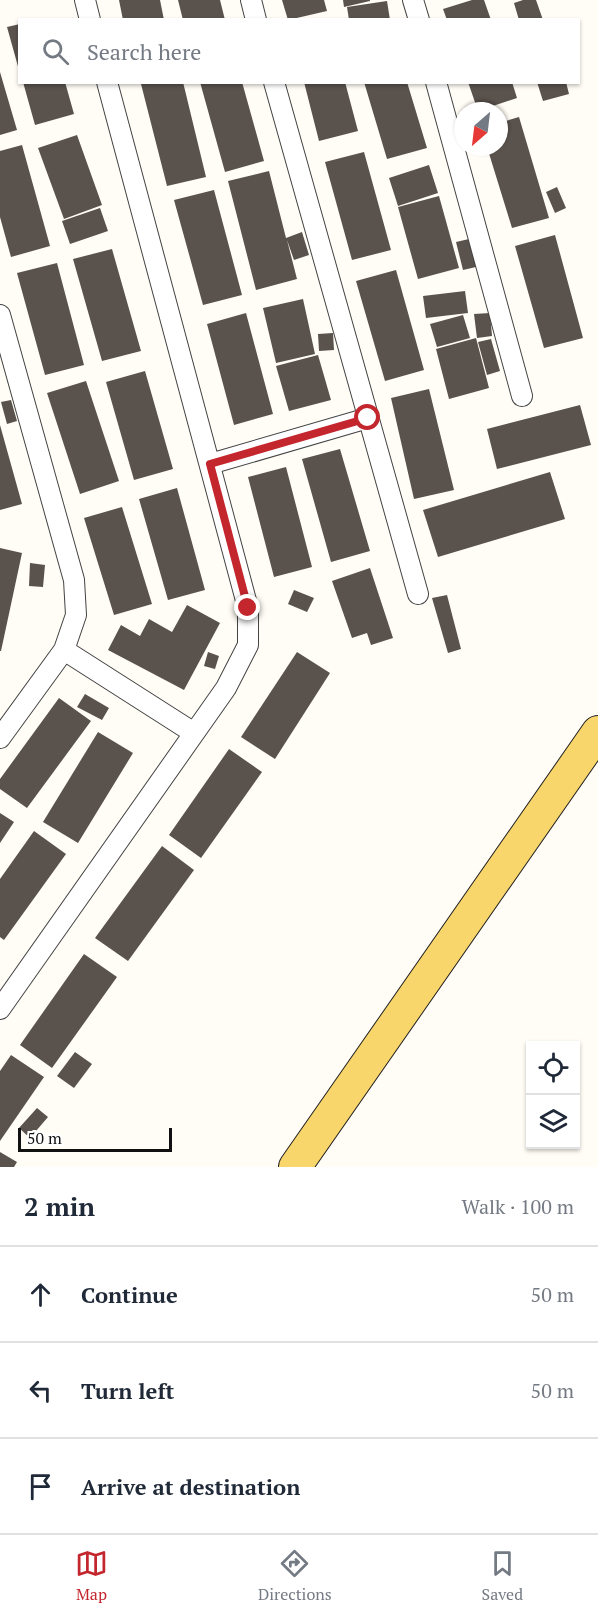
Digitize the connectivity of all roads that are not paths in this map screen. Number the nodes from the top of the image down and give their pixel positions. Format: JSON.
{"nodes":[{"id":1,"x":85,"y":0,"type":"edge"},
{"id":2,"x":251,"y":0,"type":"edge"},
{"id":3,"x":413,"y":0,"type":"edge"},
{"id":4,"x":90,"y":18,"type":"edge"},
{"id":5,"x":256,"y":18,"type":"edge"},
{"id":6,"x":418,"y":18,"type":"edge"},
{"id":7,"x":108,"y":84,"type":"edge"},
{"id":8,"x":275,"y":84,"type":"edge"},
{"id":9,"x":437,"y":84,"type":"edge"},
{"id":10,"x":0,"y":315,"type":"edge"},
{"id":11,"x":522,"y":396,"type":"dead end"},
{"id":12,"x":368,"y":418,"type":"junction"},
{"id":13,"x":210,"y":464,"type":"junction"},
{"id":14,"x":418,"y":594,"type":"dead end"},
{"id":15,"x":64,"y":650,"type":"junction"},
{"id":16,"x":598,"y":732,"type":"edge"},
{"id":17,"x":194,"y":734,"type":"junction"},
{"id":18,"x":0,"y":738,"type":"edge"},
{"id":19,"x":0,"y":1010,"type":"edge"},
{"id":20,"x":295,"y":1167,"type":"edge"}],
"edges":[{"from":1,"to":4,"type":"street"},
{"from":2,"to":5,"type":"street"},
{"from":3,"to":6,"type":"street"},
{"from":7,"to":13,"type":"street"},
{"from":8,"to":12,"type":"street"},
{"from":9,"to":11,"type":"street"},
{"from":10,"to":15,"type":"street"},
{"from":12,"to":13,"type":"street"},
{"from":12,"to":14,"type":"street"},
{"from":13,"to":17,"type":"street"},
{"from":15,"to":17,"type":"street"},
{"from":15,"to":18,"type":"street"},
{"from":16,"to":20,"type":"main road"},
{"from":17,"to":19,"type":"street"}]}
